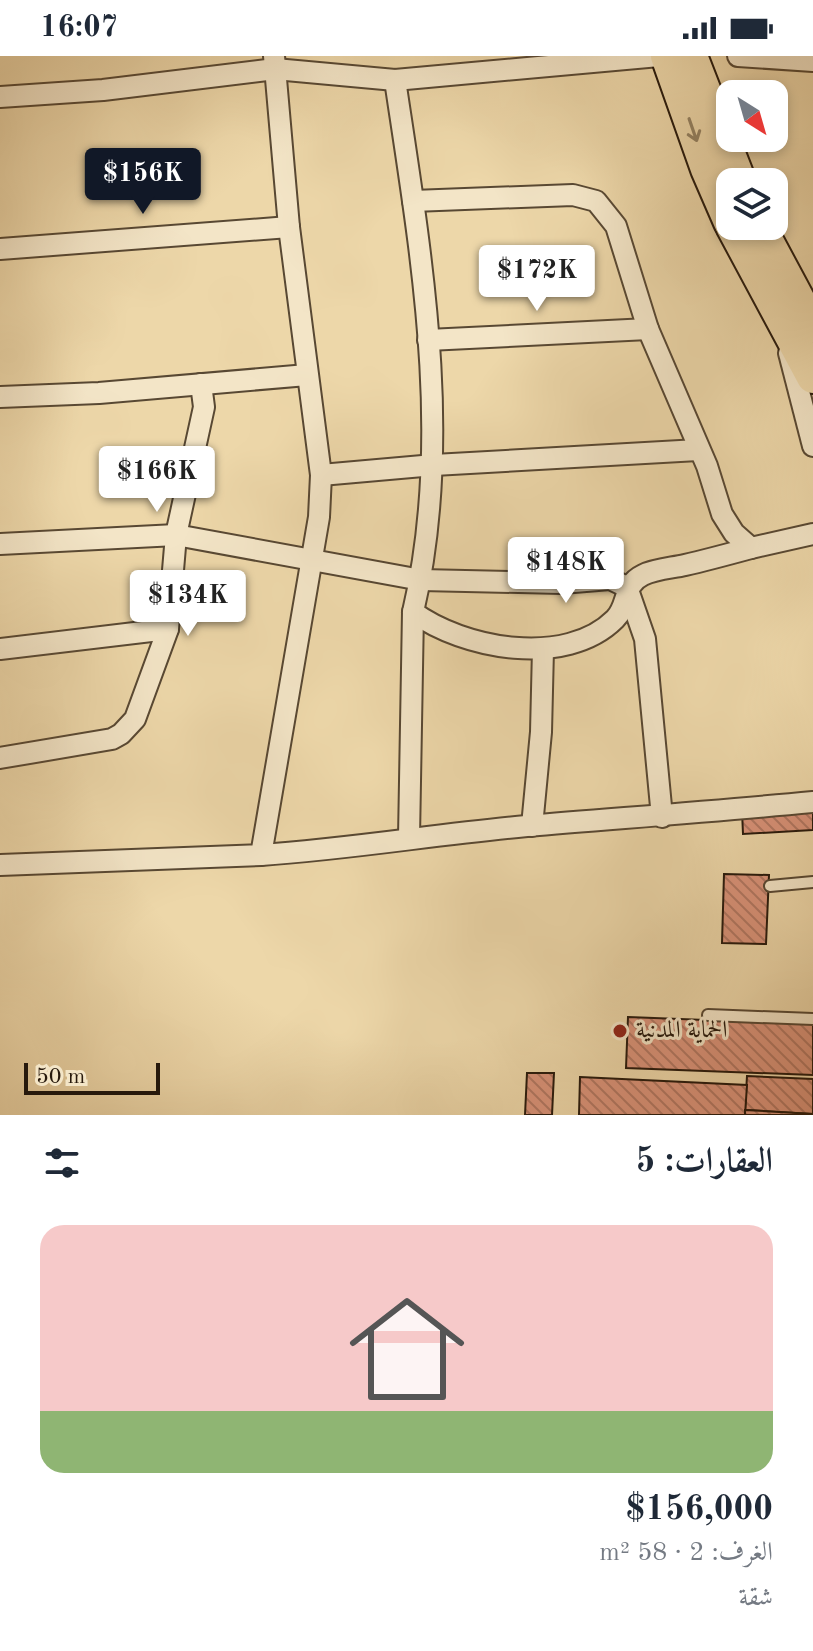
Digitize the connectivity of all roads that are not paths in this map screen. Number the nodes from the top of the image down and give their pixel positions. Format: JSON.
{"nodes":[{"id":1,"x":659,"y":56,"type":"edge"},
{"id":2,"x":667,"y":56,"type":"edge"},
{"id":3,"x":691,"y":56,"type":"edge"},
{"id":4,"x":738,"y":56,"type":"edge"},
{"id":5,"x":813,"y":61,"type":"edge"},
{"id":6,"x":274,"y":62,"type":"edge"},
{"id":7,"x":395,"y":80,"type":"junction"},
{"id":8,"x":0,"y":97,"type":"edge"},
{"id":9,"x":735,"y":168,"type":"edge"},
{"id":10,"x":716,"y":190,"type":"edge"},
{"id":11,"x":413,"y":201,"type":"junction"},
{"id":12,"x":289,"y":227,"type":"junction"},
{"id":13,"x":739,"y":240,"type":"edge"},
{"id":14,"x":766,"y":240,"type":"edge"},
{"id":15,"x":0,"y":249,"type":"edge"},
{"id":16,"x":781,"y":321,"type":"junction"},
{"id":17,"x":813,"y":327,"type":"edge"},
{"id":18,"x":648,"y":329,"type":"junction"},
{"id":19,"x":428,"y":340,"type":"junction"},
{"id":20,"x":307,"y":375,"type":"junction"},
{"id":21,"x":813,"y":377,"type":"edge"},
{"id":22,"x":201,"y":384,"type":"junction"},
{"id":23,"x":0,"y":397,"type":"edge"},
{"id":24,"x":813,"y":446,"type":"edge"},
{"id":25,"x":698,"y":450,"type":"junction"},
{"id":26,"x":434,"y":465,"type":"junction"},
{"id":27,"x":321,"y":475,"type":"junction"},
{"id":28,"x":813,"y":534,"type":"edge"},
{"id":29,"x":176,"y":535,"type":"junction"},
{"id":30,"x":0,"y":544,"type":"edge"},
{"id":31,"x":751,"y":548,"type":"junction"},
{"id":32,"x":310,"y":558,"type":"junction"},
{"id":33,"x":421,"y":580,"type":"junction"},
{"id":34,"x":627,"y":587,"type":"junction"},
{"id":35,"x":413,"y":612,"type":"junction"},
{"id":36,"x":168,"y":629,"type":"junction"},
{"id":37,"x":0,"y":649,"type":"edge"},
{"id":38,"x":543,"y":649,"type":"junction"},
{"id":39,"x":0,"y":758,"type":"edge"},
{"id":40,"x":813,"y":802,"type":"edge"},
{"id":41,"x":662,"y":817,"type":"junction"},
{"id":42,"x":532,"y":826,"type":"junction"},
{"id":43,"x":409,"y":838,"type":"junction"},
{"id":44,"x":261,"y":855,"type":"junction"},
{"id":45,"x":0,"y":865,"type":"edge"},
{"id":46,"x":813,"y":882,"type":"edge"},
{"id":47,"x":770,"y":886,"type":"dead end"},
{"id":48,"x":708,"y":1015,"type":"dead end"},
{"id":49,"x":813,"y":1019,"type":"edge"}],
"edges":[{"from":1,"to":7,"type":"street"},
{"from":2,"to":10,"type":"main road","one_way":true},
{"from":3,"to":9,"type":"main road"},
{"from":4,"to":5,"type":"street"},
{"from":6,"to":7,"type":"street"},
{"from":6,"to":8,"type":"street"},
{"from":6,"to":12,"type":"street"},
{"from":7,"to":11,"type":"street"},
{"from":11,"to":18,"type":"street"},
{"from":11,"to":19,"type":"street"},
{"from":12,"to":15,"type":"street"},
{"from":12,"to":20,"type":"street"},
{"from":13,"to":16,"type":"main road"},
{"from":14,"to":17,"type":"main road"},
{"from":16,"to":21,"type":"main road"},
{"from":16,"to":24,"type":"street"},
{"from":18,"to":19,"type":"street"},
{"from":18,"to":25,"type":"street"},
{"from":19,"to":26,"type":"street"},
{"from":20,"to":22,"type":"street"},
{"from":20,"to":27,"type":"street"},
{"from":22,"to":23,"type":"street"},
{"from":22,"to":29,"type":"street"},
{"from":25,"to":26,"type":"street"},
{"from":25,"to":31,"type":"street"},
{"from":26,"to":27,"type":"street"},
{"from":26,"to":33,"type":"street"},
{"from":27,"to":32,"type":"street"},
{"from":28,"to":31,"type":"street"},
{"from":29,"to":30,"type":"street"},
{"from":29,"to":32,"type":"street"},
{"from":29,"to":36,"type":"street"},
{"from":31,"to":34,"type":"street"},
{"from":32,"to":33,"type":"street"},
{"from":32,"to":44,"type":"street"},
{"from":33,"to":34,"type":"street"},
{"from":33,"to":35,"type":"street"},
{"from":34,"to":38,"type":"street"},
{"from":34,"to":41,"type":"street"},
{"from":35,"to":38,"type":"street"},
{"from":35,"to":43,"type":"street"},
{"from":36,"to":37,"type":"street"},
{"from":36,"to":39,"type":"street"},
{"from":38,"to":42,"type":"street"},
{"from":40,"to":41,"type":"street"},
{"from":41,"to":42,"type":"street"},
{"from":42,"to":43,"type":"street"},
{"from":43,"to":44,"type":"street"},
{"from":44,"to":45,"type":"street"},
{"from":46,"to":47,"type":"lane"},
{"from":48,"to":49,"type":"lane"}]}
